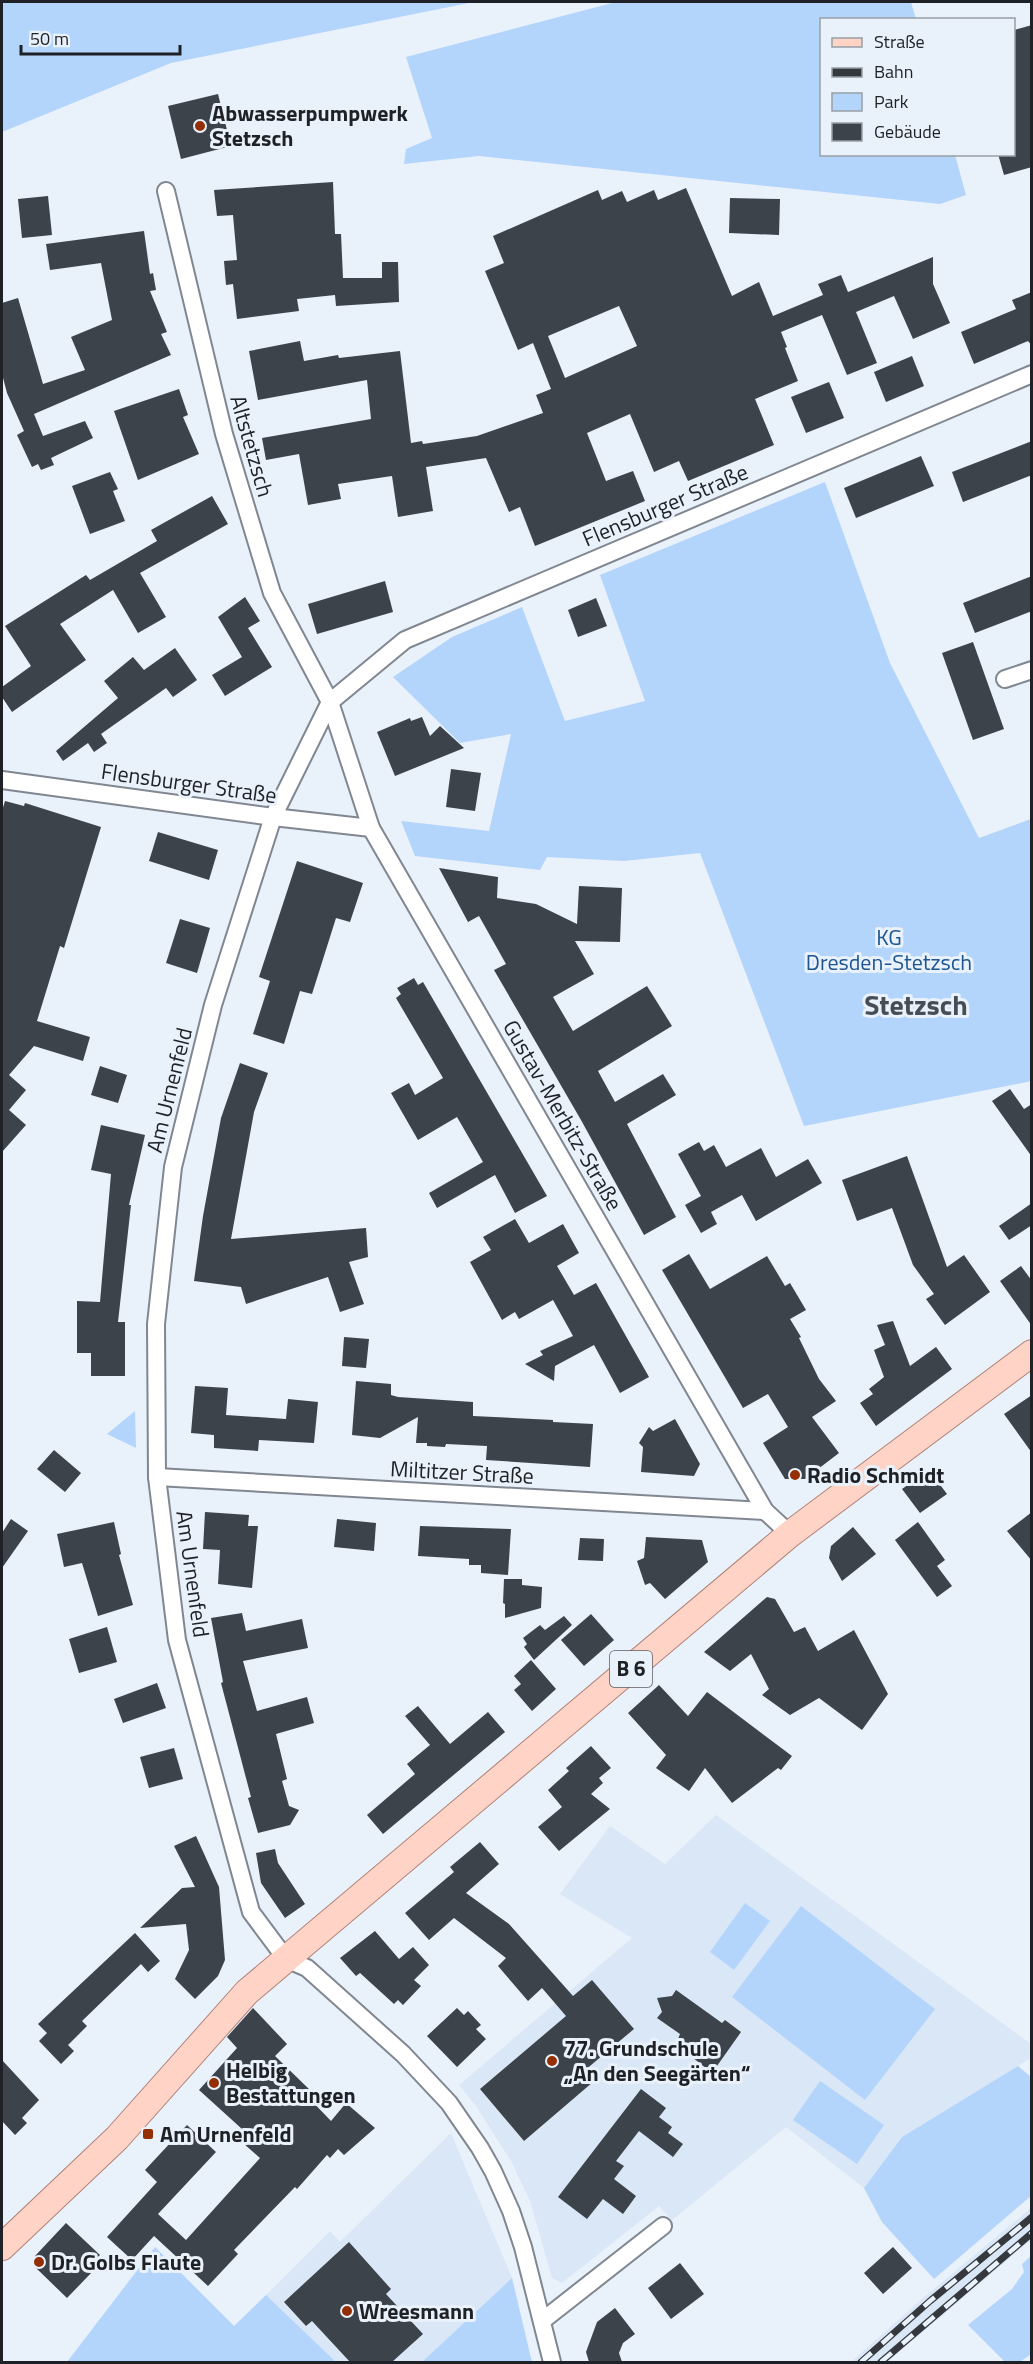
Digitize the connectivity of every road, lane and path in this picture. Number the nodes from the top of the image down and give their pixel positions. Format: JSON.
{"nodes":[{"id":1,"x":166,"y":191,"type":"dead end"},
{"id":2,"x":1032,"y":374,"type":"edge"},
{"id":3,"x":1032,"y":670,"type":"edge"},
{"id":4,"x":1005,"y":679,"type":"dead end"},
{"id":5,"x":330,"y":702,"type":"junction"},
{"id":6,"x":2,"y":780,"type":"edge"},
{"id":7,"x":273,"y":817,"type":"junction"},
{"id":8,"x":371,"y":828,"type":"junction"},
{"id":9,"x":1032,"y":1353,"type":"edge"},
{"id":10,"x":157,"y":1477,"type":"junction"},
{"id":11,"x":765,"y":1511,"type":"junction"},
{"id":12,"x":790,"y":1534,"type":"junction"},
{"id":13,"x":286,"y":1959,"type":"junction"},
{"id":14,"x":663,"y":2226,"type":"dead end"},
{"id":15,"x":2,"y":2247,"type":"edge"},
{"id":16,"x":542,"y":2321,"type":"junction"},
{"id":17,"x":552,"y":2362,"type":"edge"}],
"edges":[{"from":1,"to":5,"type":"street","name":"Altstetzsch"},
{"from":2,"to":5,"type":"street","name":"Flensburger Straße"},
{"from":3,"to":4,"type":"street"},
{"from":5,"to":7,"type":"street","name":"Am Urnenfeld"},
{"from":5,"to":8,"type":"street","name":"Gustav-Merbitz-Straße"},
{"from":6,"to":7,"type":"street","name":"Flensburger Straße"},
{"from":7,"to":8,"type":"street","name":"Flensburger Straße"},
{"from":7,"to":10,"type":"street","name":"Am Urnenfeld"},
{"from":8,"to":11,"type":"street","name":"Gustav-Merbitz-Straße"},
{"from":9,"to":12,"type":"main road","number":"B 6"},
{"from":10,"to":11,"type":"street","name":"Miltitzer Straße"},
{"from":10,"to":13,"type":"street","name":"Am Urnenfeld"},
{"from":11,"to":12,"type":"street","name":"Gustav-Merbitz-Straße"},
{"from":12,"to":13,"type":"main road","number":"B 6"},
{"from":13,"to":15,"type":"main road","number":"B 6"},
{"from":13,"to":16,"type":"street","name":"Am Urnenfeld"},
{"from":14,"to":16,"type":"street"},
{"from":16,"to":17,"type":"street","name":"Am Urnenfeld"}]}
